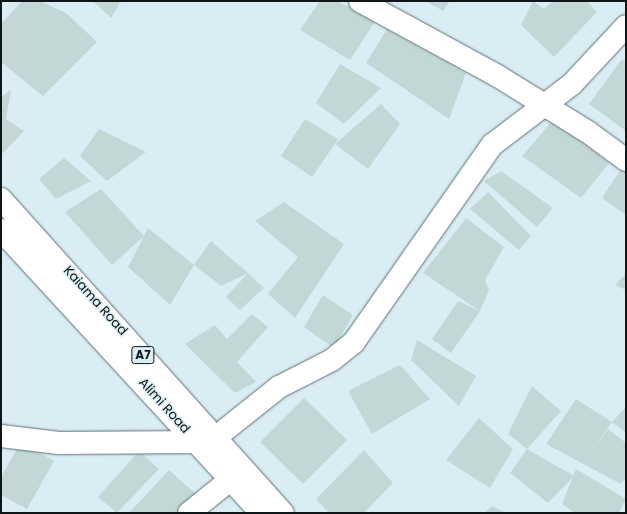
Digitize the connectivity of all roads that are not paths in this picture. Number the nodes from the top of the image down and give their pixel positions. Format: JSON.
{"nodes":[{"id":1,"x":360,"y":1,"type":"edge"},
{"id":2,"x":626,"y":26,"type":"edge"},
{"id":3,"x":546,"y":106,"type":"junction"},
{"id":4,"x":626,"y":160,"type":"edge"},
{"id":5,"x":1,"y":199,"type":"edge"},
{"id":6,"x":1,"y":230,"type":"edge"},
{"id":7,"x":1,"y":436,"type":"edge"},
{"id":8,"x":206,"y":440,"type":"junction"},
{"id":9,"x":230,"y":480,"type":"junction"},
{"id":10,"x":189,"y":513,"type":"edge"},
{"id":11,"x":261,"y":513,"type":"edge"},
{"id":12,"x":283,"y":513,"type":"edge"}],
"edges":[{"from":1,"to":3,"type":"main road"},
{"from":2,"to":3,"type":"main road"},
{"from":3,"to":4,"type":"main road"},
{"from":3,"to":8,"type":"main road"},
{"from":5,"to":8,"type":"main road","name":"Kaiama Road","number":"A7"},
{"from":6,"to":8,"type":"main road","name":"Alimi Road","number":"A7"},
{"from":7,"to":8,"type":"main road"},
{"from":8,"to":9,"type":"main road","name":"Alimi Road","number":"A7"},
{"from":8,"to":12,"type":"main road","name":"Kaiama Road","number":"A7"},
{"from":9,"to":10,"type":"main road"},
{"from":9,"to":11,"type":"main road","name":"Alimi Road","number":"A7"}]}
